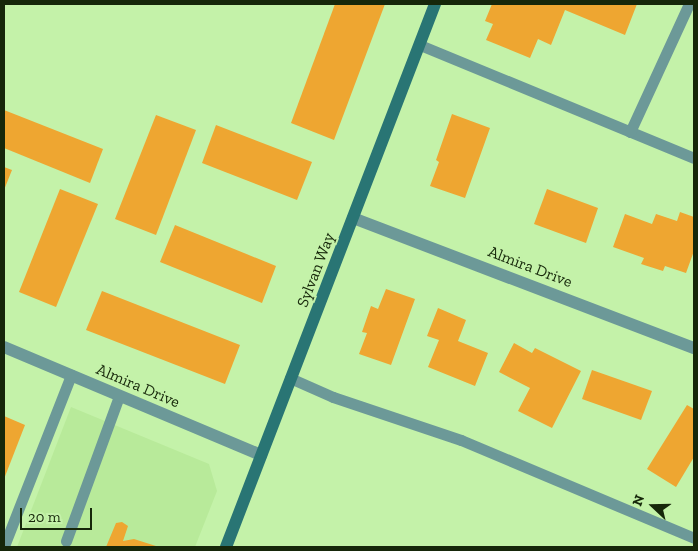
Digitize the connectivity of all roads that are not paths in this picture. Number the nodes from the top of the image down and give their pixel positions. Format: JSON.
{"nodes":[{"id":1,"x":435,"y":4,"type":"edge"},
{"id":2,"x":689,"y":4,"type":"edge"},
{"id":3,"x":420,"y":45,"type":"junction"},
{"id":4,"x":630,"y":132,"type":"junction"},
{"id":5,"x":694,"y":158,"type":"edge"},
{"id":6,"x":353,"y":218,"type":"junction"},
{"id":7,"x":4,"y":347,"type":"edge"},
{"id":8,"x":694,"y":348,"type":"edge"},
{"id":9,"x":71,"y":375,"type":"junction"},
{"id":10,"x":290,"y":378,"type":"junction"},
{"id":11,"x":120,"y":396,"type":"junction"},
{"id":12,"x":261,"y":455,"type":"junction"},
{"id":13,"x":694,"y":538,"type":"edge"},
{"id":14,"x":66,"y":541,"type":"dead end"},
{"id":15,"x":4,"y":546,"type":"edge"},
{"id":16,"x":226,"y":547,"type":"edge"}],
"edges":[{"from":1,"to":3,"type":"main road","name":"Sylvan Way"},
{"from":2,"to":4,"type":"lane"},
{"from":3,"to":4,"type":"lane"},
{"from":3,"to":6,"type":"main road","name":"Sylvan Way"},
{"from":4,"to":5,"type":"lane"},
{"from":6,"to":8,"type":"street","name":"Almira Drive"},
{"from":6,"to":10,"type":"main road","name":"Sylvan Way"},
{"from":7,"to":9,"type":"street","name":"Almira Drive"},
{"from":9,"to":11,"type":"street","name":"Almira Drive"},
{"from":9,"to":15,"type":"lane"},
{"from":10,"to":12,"type":"main road","name":"Sylvan Way"},
{"from":10,"to":13,"type":"lane"},
{"from":11,"to":12,"type":"street","name":"Almira Drive"},
{"from":11,"to":14,"type":"lane"},
{"from":12,"to":16,"type":"main road","name":"Sylvan Way"}]}
